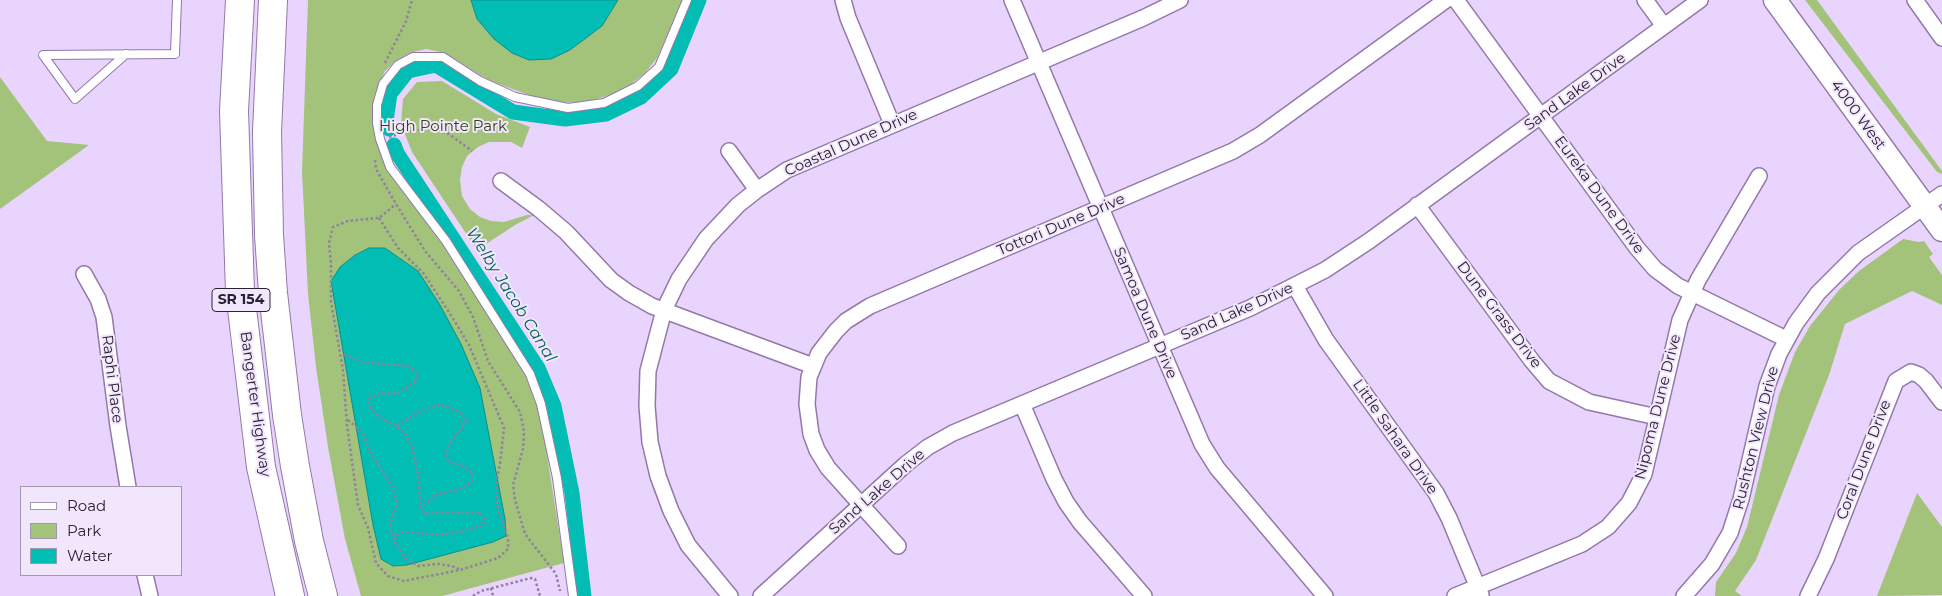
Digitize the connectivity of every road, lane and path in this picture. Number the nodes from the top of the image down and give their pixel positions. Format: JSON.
{"nodes":[{"id":1,"x":177,"y":0,"type":"edge"},
{"id":2,"x":240,"y":0,"type":"edge"},
{"id":3,"x":273,"y":0,"type":"edge"},
{"id":4,"x":412,"y":0,"type":"edge"},
{"id":5,"x":687,"y":0,"type":"edge"},
{"id":6,"x":843,"y":0,"type":"edge"},
{"id":7,"x":1012,"y":0,"type":"edge"},
{"id":8,"x":1180,"y":0,"type":"edge"},
{"id":9,"x":1446,"y":0,"type":"edge"},
{"id":10,"x":1456,"y":0,"type":"edge"},
{"id":11,"x":1645,"y":0,"type":"edge"},
{"id":12,"x":1700,"y":0,"type":"edge"},
{"id":13,"x":1774,"y":0,"type":"edge"},
{"id":14,"x":1915,"y":0,"type":"edge"},
{"id":15,"x":1664,"y":26,"type":"junction"},
{"id":16,"x":1942,"y":38,"type":"edge"},
{"id":17,"x":126,"y":54,"type":"junction"},
{"id":18,"x":1038,"y":62,"type":"junction"},
{"id":19,"x":381,"y":69,"type":"dead end"},
{"id":20,"x":1541,"y":116,"type":"junction"},
{"id":21,"x":892,"y":124,"type":"junction"},
{"id":22,"x":380,"y":139,"type":"junction"},
{"id":23,"x":472,"y":151,"type":"dead end"},
{"id":24,"x":729,"y":151,"type":"dead end"},
{"id":25,"x":374,"y":160,"type":"dead end"},
{"id":26,"x":1759,"y":176,"type":"dead end"},
{"id":27,"x":501,"y":181,"type":"dead end"},
{"id":28,"x":757,"y":190,"type":"junction"},
{"id":29,"x":1933,"y":200,"type":"edge"},
{"id":30,"x":396,"y":204,"type":"junction"},
{"id":31,"x":1417,"y":205,"type":"junction"},
{"id":32,"x":1100,"y":208,"type":"junction"},
{"id":33,"x":379,"y":218,"type":"junction"},
{"id":34,"x":1942,"y":230,"type":"edge"},
{"id":35,"x":84,"y":274,"type":"dead end"},
{"id":36,"x":1295,"y":286,"type":"junction"},
{"id":37,"x":1693,"y":292,"type":"junction"},
{"id":38,"x":664,"y":310,"type":"junction"},
{"id":39,"x":1786,"y":339,"type":"junction"},
{"id":40,"x":1159,"y":346,"type":"junction"},
{"id":41,"x":344,"y":354,"type":"dead end"},
{"id":42,"x":813,"y":366,"type":"junction"},
{"id":43,"x":1942,"y":402,"type":"edge"},
{"id":44,"x":1022,"y":404,"type":"junction"},
{"id":45,"x":1657,"y":417,"type":"junction"},
{"id":46,"x":347,"y":419,"type":"junction"},
{"id":47,"x":397,"y":426,"type":"junction"},
{"id":48,"x":128,"y":486,"type":"edge"},
{"id":49,"x":861,"y":505,"type":"junction"},
{"id":50,"x":421,"y":507,"type":"junction"},
{"id":51,"x":393,"y":539,"type":"junction"},
{"id":52,"x":898,"y":546,"type":"dead end"},
{"id":53,"x":460,"y":570,"type":"junction"},
{"id":54,"x":145,"y":576,"type":"edge"},
{"id":55,"x":491,"y":588,"type":"junction"},
{"id":56,"x":1479,"y":591,"type":"edge"},
{"id":57,"x":1688,"y":595,"type":"edge"},
{"id":58,"x":150,"y":596,"type":"edge"},
{"id":59,"x":290,"y":596,"type":"edge"},
{"id":60,"x":323,"y":596,"type":"edge"},
{"id":61,"x":474,"y":596,"type":"edge"},
{"id":62,"x":493,"y":596,"type":"edge"},
{"id":63,"x":540,"y":596,"type":"edge"},
{"id":64,"x":562,"y":596,"type":"edge"},
{"id":65,"x":573,"y":596,"type":"edge"},
{"id":66,"x":730,"y":596,"type":"edge"},
{"id":67,"x":761,"y":596,"type":"edge"},
{"id":68,"x":1144,"y":596,"type":"edge"},
{"id":69,"x":1325,"y":596,"type":"edge"},
{"id":70,"x":1455,"y":596,"type":"edge"},
{"id":71,"x":1808,"y":596,"type":"edge"}],
"edges":[{"from":1,"to":17,"type":"lane"},
{"from":2,"to":59,"type":"highway","name":"Bangerter Highway","number":"SR 154"},
{"from":3,"to":60,"type":"highway","name":"Bangerter Highway","number":"SR 154"},
{"from":4,"to":19,"type":"path"},
{"from":5,"to":22,"type":"lane"},
{"from":6,"to":21,"type":"street"},
{"from":7,"to":18,"type":"street","name":"Samoa Dune Drive"},
{"from":8,"to":18,"type":"street","name":"Coastal Dune Drive"},
{"from":9,"to":32,"type":"street","name":"Tottori Dune Drive"},
{"from":10,"to":20,"type":"street","name":"Eureka Dune Drive"},
{"from":11,"to":15,"type":"street"},
{"from":12,"to":15,"type":"street","name":"Sand Lake Drive"},
{"from":13,"to":29,"type":"main road","name":"4000 West"},
{"from":14,"to":16,"type":"street"},
{"from":15,"to":20,"type":"street","name":"Sand Lake Drive"},
{"from":17,"to":17,"type":"lane"},
{"from":18,"to":21,"type":"street","name":"Coastal Dune Drive"},
{"from":18,"to":32,"type":"street","name":"Samoa Dune Drive"},
{"from":20,"to":31,"type":"street","name":"Sand Lake Drive"},
{"from":20,"to":37,"type":"street","name":"Eureka Dune Drive"},
{"from":21,"to":28,"type":"street","name":"Coastal Dune Drive"},
{"from":22,"to":23,"type":"path"},
{"from":22,"to":65,"type":"lane"},
{"from":24,"to":28,"type":"street"},
{"from":25,"to":30,"type":"path"},
{"from":26,"to":37,"type":"street","name":"Nipoma Dune Drive"},
{"from":27,"to":38,"type":"street"},
{"from":28,"to":38,"type":"street","name":"Coastal Dune Drive"},
{"from":29,"to":34,"type":"main road","name":"4000 West"},
{"from":29,"to":39,"type":"street","name":"Rushton View Drive"},
{"from":30,"to":33,"type":"path"},
{"from":30,"to":64,"type":"path"},
{"from":31,"to":36,"type":"street","name":"Sand Lake Drive"},
{"from":31,"to":45,"type":"street","name":"Dune Grass Drive"},
{"from":32,"to":40,"type":"street","name":"Samoa Dune Drive"},
{"from":32,"to":42,"type":"street","name":"Tottori Dune Drive"},
{"from":33,"to":46,"type":"path"},
{"from":33,"to":53,"type":"path"},
{"from":35,"to":48,"type":"street","name":"Raphi Place"},
{"from":36,"to":40,"type":"street","name":"Sand Lake Drive"},
{"from":36,"to":56,"type":"street","name":"Little Sahara Drive"},
{"from":37,"to":39,"type":"street","name":"Eureka Dune Drive"},
{"from":37,"to":45,"type":"street","name":"Nipoma Dune Drive"},
{"from":38,"to":42,"type":"street"},
{"from":38,"to":66,"type":"street","name":"Coastal Dune Drive"},
{"from":39,"to":57,"type":"street","name":"Rushton View Drive"},
{"from":40,"to":44,"type":"street","name":"Sand Lake Drive"},
{"from":40,"to":69,"type":"street","name":"Samoa Dune Drive"},
{"from":41,"to":47,"type":"path"},
{"from":42,"to":49,"type":"street","name":"Tottori Dune Drive"},
{"from":43,"to":71,"type":"street","name":"Coral Dune Drive"},
{"from":44,"to":49,"type":"street","name":"Sand Lake Drive"},
{"from":44,"to":68,"type":"street"},
{"from":45,"to":56,"type":"street","name":"Nipoma Dune Drive"},
{"from":46,"to":51,"type":"path"},
{"from":46,"to":53,"type":"path"},
{"from":47,"to":50,"type":"path"},
{"from":47,"to":50,"type":"path"},
{"from":49,"to":52,"type":"street","name":"Tottori Dune Drive"},
{"from":49,"to":67,"type":"street","name":"Sand Lake Drive"},
{"from":50,"to":51,"type":"path"},
{"from":51,"to":53,"type":"path"},
{"from":54,"to":58,"type":"street"},
{"from":55,"to":61,"type":"path"},
{"from":55,"to":62,"type":"path"},
{"from":55,"to":63,"type":"path"},
{"from":56,"to":70,"type":"street","name":"Nipoma Dune Drive"}]}
